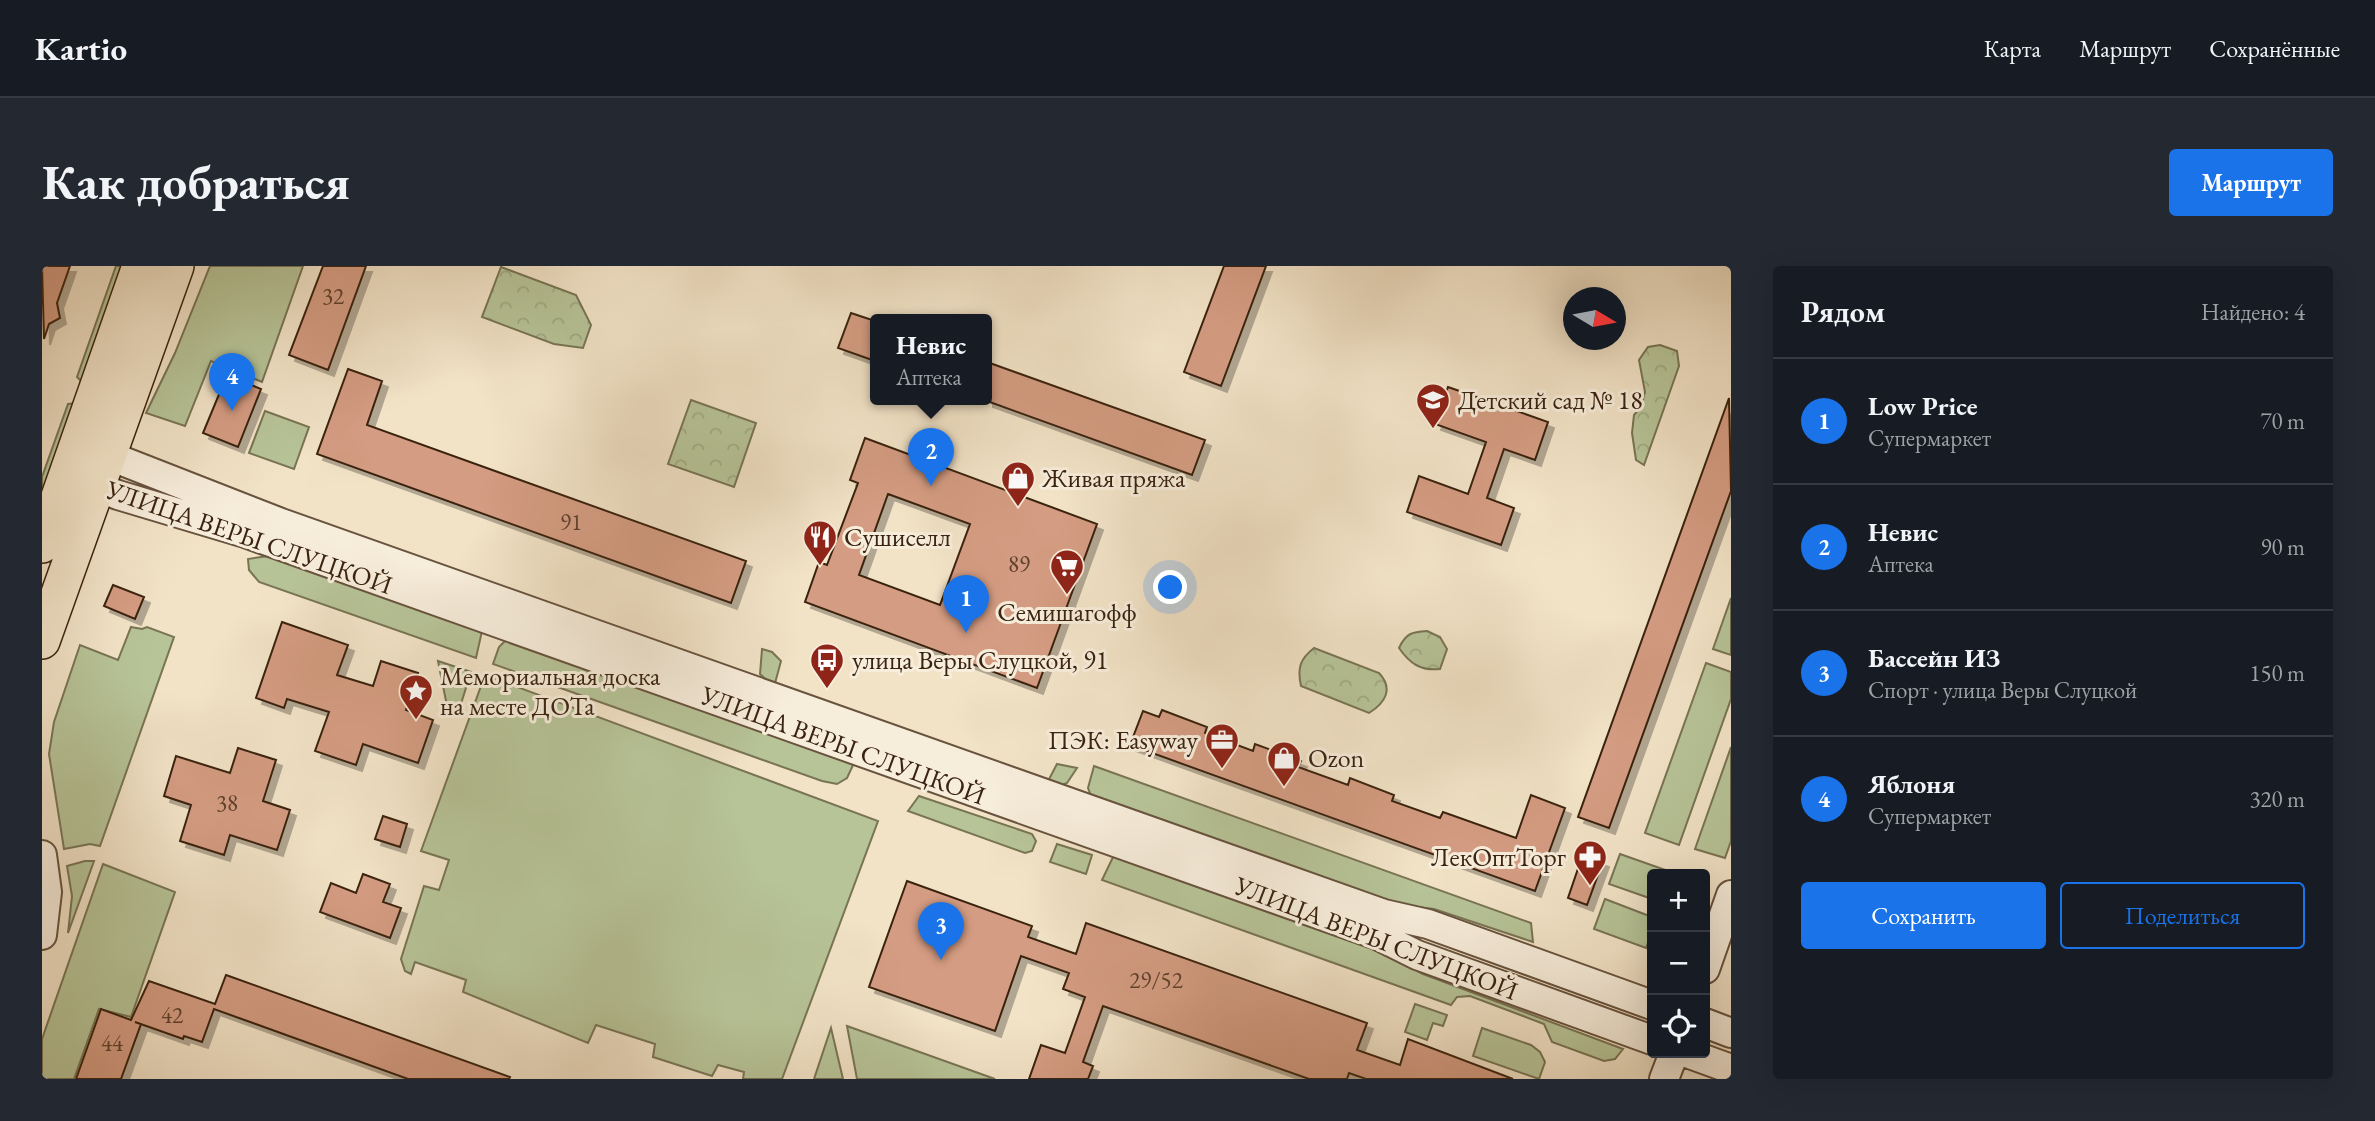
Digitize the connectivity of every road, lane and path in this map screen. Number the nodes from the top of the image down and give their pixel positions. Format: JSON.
{"nodes":[{"id":1,"x":140,"y":266,"type":"edge"},
{"id":2,"x":176,"y":266,"type":"edge"},
{"id":3,"x":73,"y":461,"type":"junction"},
{"id":4,"x":102,"y":471,"type":"junction"},
{"id":5,"x":42,"y":545,"type":"edge"},
{"id":6,"x":42,"y":641,"type":"edge"},
{"id":7,"x":42,"y":855,"type":"edge"},
{"id":8,"x":1731,"y":895,"type":"edge"},
{"id":9,"x":42,"y":935,"type":"edge"},
{"id":10,"x":1710,"y":955,"type":"edge"},
{"id":11,"x":1647,"y":1003,"type":"edge"},
{"id":12,"x":1710,"y":1025,"type":"edge"},
{"id":13,"x":1731,"y":1032,"type":"edge"},
{"id":14,"x":1647,"y":1038,"type":"edge"},
{"id":15,"x":1672,"y":1058,"type":"edge"},
{"id":16,"x":1701,"y":1058,"type":"edge"},
{"id":17,"x":1731,"y":1069,"type":"edge"},
{"id":18,"x":1664,"y":1079,"type":"edge"}],
"edges":[{"from":1,"to":3,"type":"main road"},
{"from":2,"to":4,"type":"main road"},
{"from":3,"to":4,"type":"street","name":"УЛИЦА ВЕРЫ СЛУЦКОЙ"},
{"from":3,"to":5,"type":"main road"},
{"from":4,"to":6,"type":"main road"},
{"from":4,"to":11,"type":"street","name":"УЛИЦА ВЕРЫ СЛУЦКОЙ"},
{"from":4,"to":14,"type":"street","name":"УЛИЦА ВЕРЫ СЛУЦКОЙ"},
{"from":7,"to":9,"type":"street"},
{"from":8,"to":10,"type":"street"},
{"from":12,"to":13,"type":"street"},
{"from":15,"to":18,"type":"street"},
{"from":16,"to":17,"type":"street"}]}
